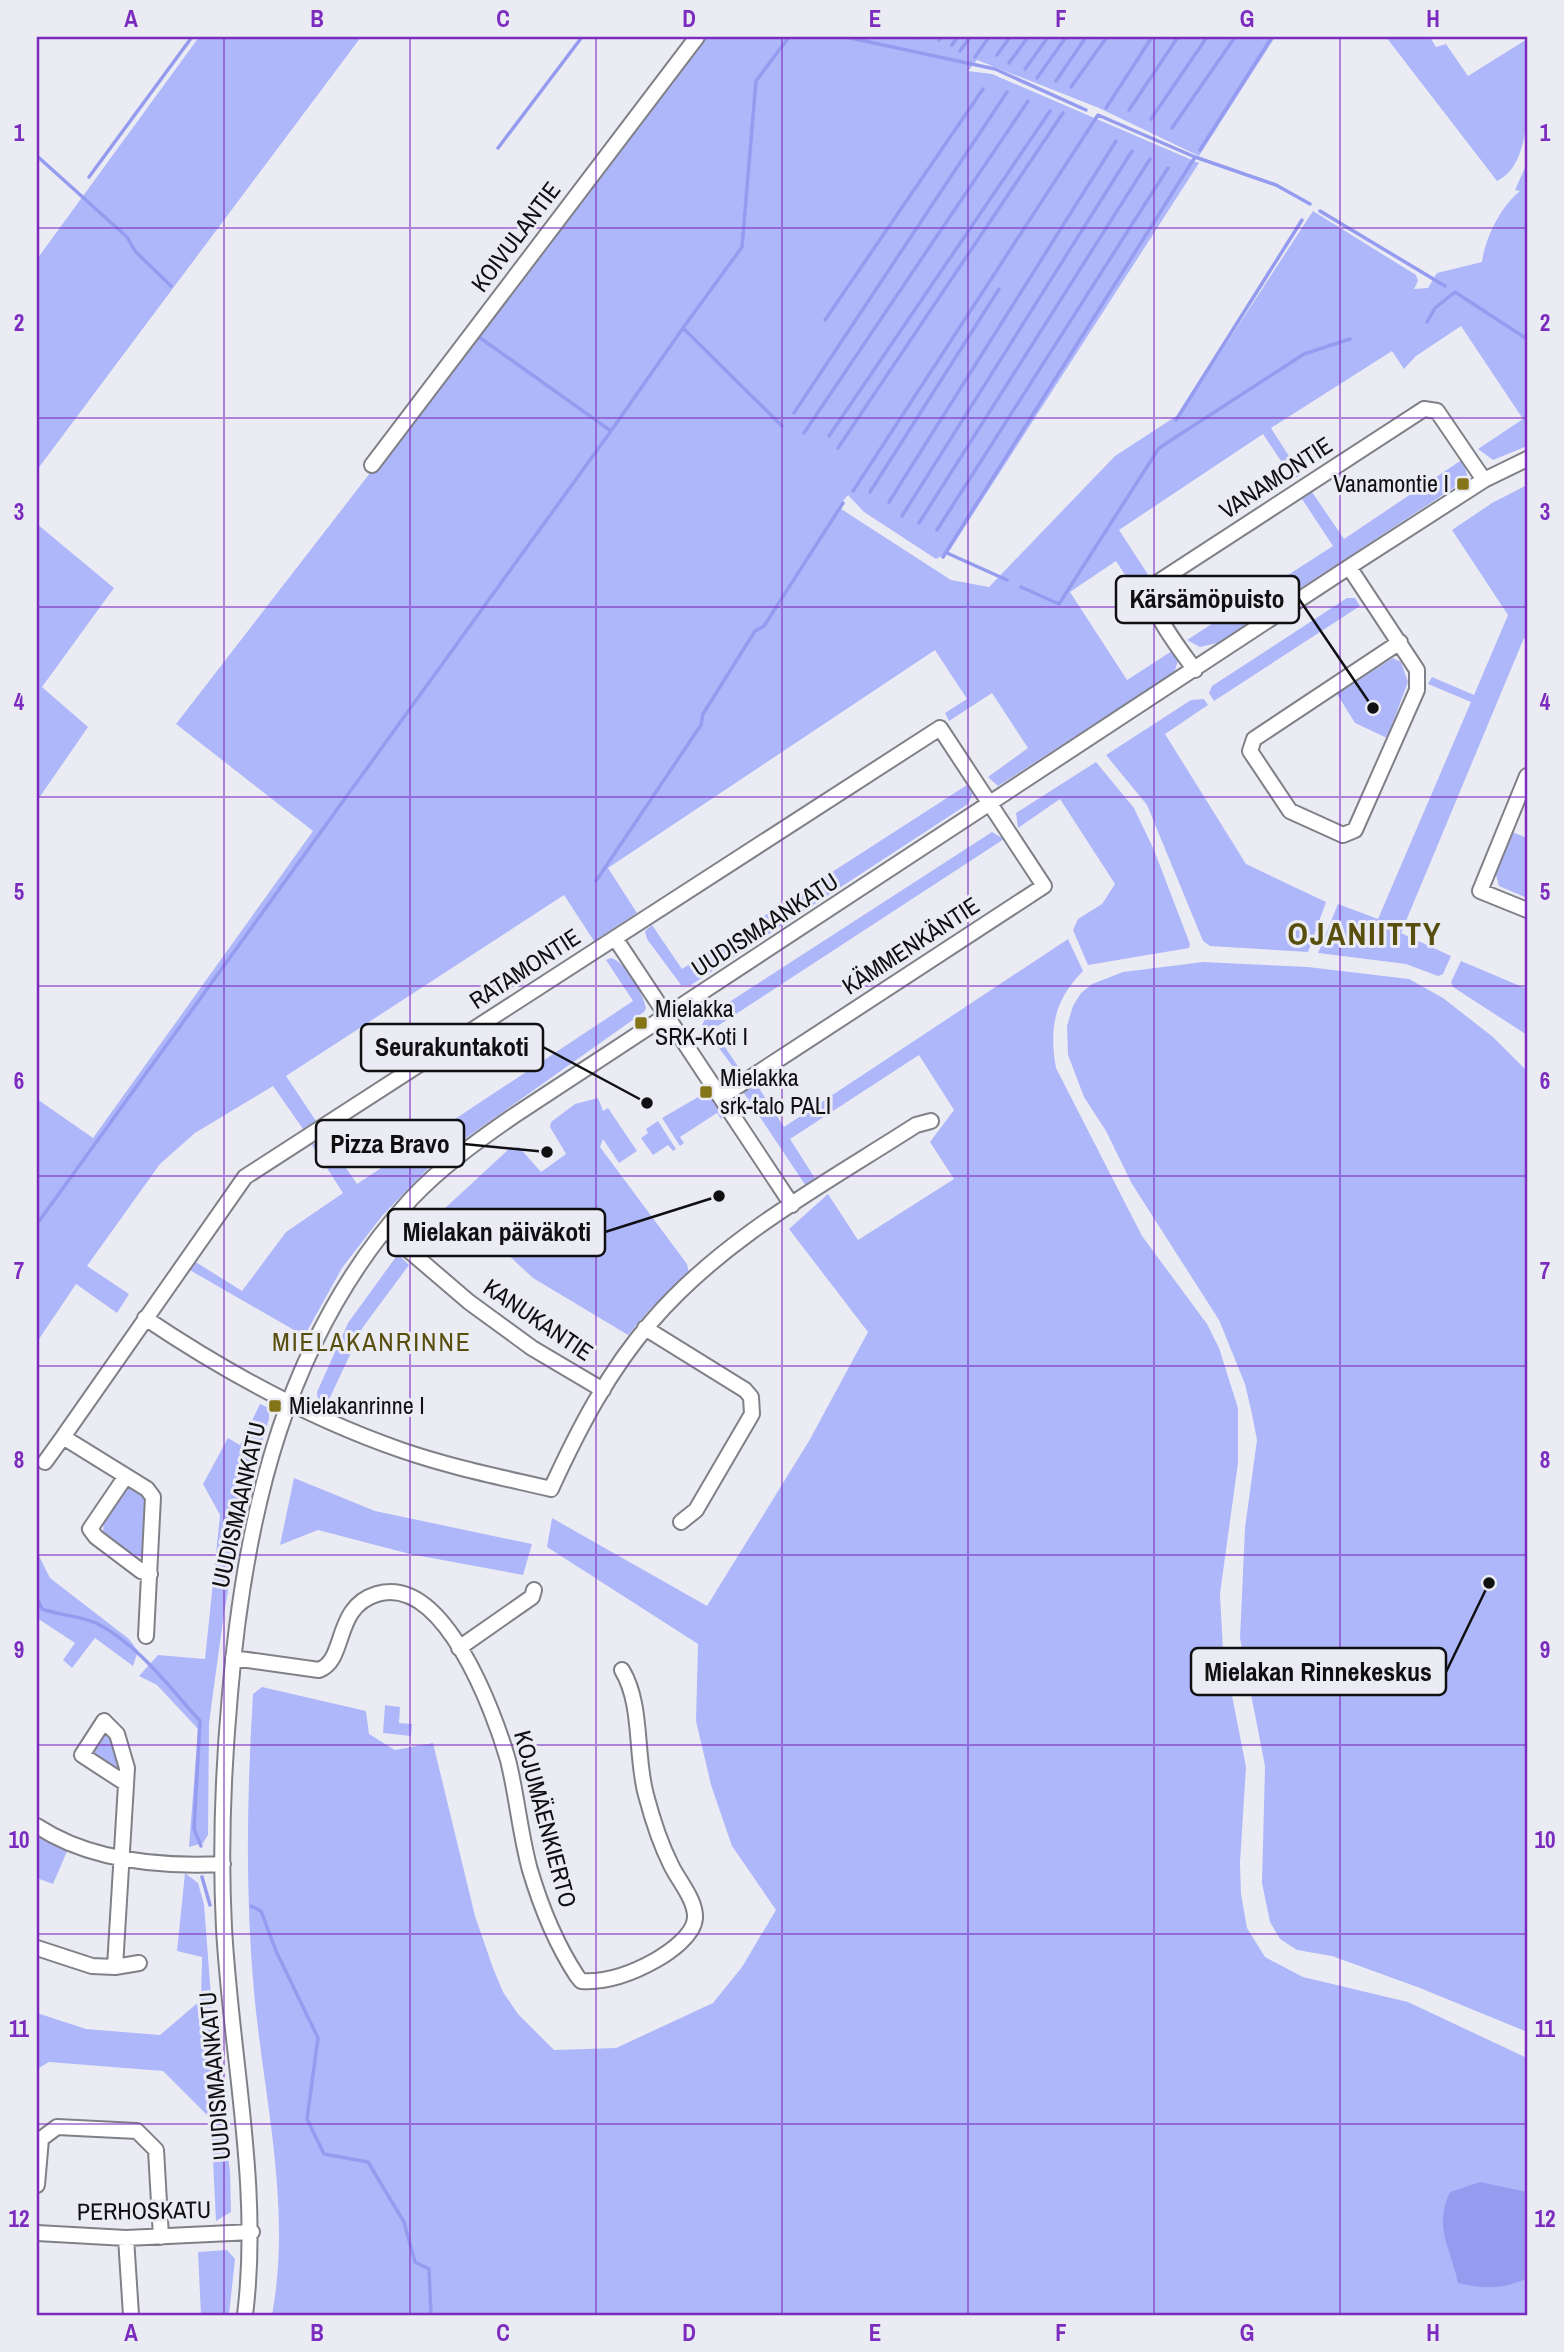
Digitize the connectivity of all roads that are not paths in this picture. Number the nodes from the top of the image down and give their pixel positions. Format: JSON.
{"nodes":[{"id":1,"x":697,"y":37,"type":"edge"},
{"id":2,"x":1527,"y":459,"type":"edge"},
{"id":3,"x":372,"y":465,"type":"dead end"},
{"id":4,"x":1483,"y":481,"type":"junction"},
{"id":5,"x":1349,"y":567,"type":"junction"},
{"id":6,"x":1400,"y":642,"type":"junction"},
{"id":7,"x":1195,"y":670,"type":"junction"},
{"id":8,"x":1527,"y":776,"type":"edge"},
{"id":9,"x":990,"y":804,"type":"junction"},
{"id":10,"x":1527,"y":910,"type":"edge"},
{"id":11,"x":615,"y":938,"type":"junction"},
{"id":12,"x":667,"y":1015,"type":"junction"},
{"id":13,"x":721,"y":1097,"type":"junction"},
{"id":14,"x":931,"y":1121,"type":"dead end"},
{"id":15,"x":792,"y":1205,"type":"junction"},
{"id":16,"x":385,"y":1230,"type":"junction"},
{"id":17,"x":145,"y":1318,"type":"junction"},
{"id":18,"x":645,"y":1328,"type":"junction"},
{"id":19,"x":603,"y":1390,"type":"junction"},
{"id":20,"x":288,"y":1400,"type":"junction"},
{"id":21,"x":63,"y":1437,"type":"junction"},
{"id":22,"x":46,"y":1462,"type":"dead end"},
{"id":23,"x":126,"y":1476,"type":"junction"},
{"id":24,"x":681,"y":1522,"type":"dead end"},
{"id":25,"x":150,"y":1574,"type":"junction"},
{"id":26,"x":534,"y":1590,"type":"dead end"},
{"id":27,"x":146,"y":1636,"type":"dead end"},
{"id":28,"x":459,"y":1648,"type":"junction"},
{"id":29,"x":233,"y":1658,"type":"junction"},
{"id":30,"x":622,"y":1670,"type":"dead end"},
{"id":31,"x":125,"y":1783,"type":"dead end"},
{"id":32,"x":37,"y":1826,"type":"edge"},
{"id":33,"x":122,"y":1859,"type":"junction"},
{"id":34,"x":223,"y":1864,"type":"junction"},
{"id":35,"x":37,"y":1948,"type":"edge"},
{"id":36,"x":139,"y":1963,"type":"dead end"},
{"id":37,"x":115,"y":1967,"type":"junction"},
{"id":38,"x":37,"y":2185,"type":"edge"},
{"id":39,"x":252,"y":2232,"type":"junction"},
{"id":40,"x":37,"y":2234,"type":"edge"},
{"id":41,"x":161,"y":2237,"type":"junction"},
{"id":42,"x":126,"y":2238,"type":"junction"},
{"id":43,"x":131,"y":2315,"type":"edge"},
{"id":44,"x":245,"y":2315,"type":"edge"}],
"edges":[{"from":1,"to":3,"type":"street","name":"KOIVULANTIE"},
{"from":2,"to":4,"type":"street","name":"UUDISMAANKATU"},
{"from":4,"to":5,"type":"street","name":"UUDISMAANKATU"},
{"from":4,"to":7,"type":"street","name":"VANAMONTIE"},
{"from":5,"to":6,"type":"street"},
{"from":5,"to":7,"type":"street","name":"UUDISMAANKATU"},
{"from":6,"to":6,"type":"street"},
{"from":7,"to":9,"type":"street","name":"UUDISMAANKATU"},
{"from":8,"to":10,"type":"street"},
{"from":9,"to":11,"type":"street","name":"RATAMONTIE"},
{"from":9,"to":12,"type":"street","name":"UUDISMAANKATU"},
{"from":9,"to":13,"type":"street","name":"KÄMMENKÄNTIE"},
{"from":11,"to":12,"type":"street"},
{"from":11,"to":17,"type":"street","name":"RATAMONTIE"},
{"from":12,"to":13,"type":"street"},
{"from":12,"to":16,"type":"street","name":"UUDISMAANKATU"},
{"from":13,"to":15,"type":"street"},
{"from":14,"to":15,"type":"street"},
{"from":15,"to":18,"type":"street"},
{"from":16,"to":19,"type":"street","name":"KANUKANTIE"},
{"from":16,"to":20,"type":"street","name":"UUDISMAANKATU"},
{"from":17,"to":20,"type":"street"},
{"from":17,"to":21,"type":"street","name":"RATAMONTIE"},
{"from":18,"to":19,"type":"street"},
{"from":18,"to":24,"type":"street"},
{"from":19,"to":20,"type":"street"},
{"from":20,"to":29,"type":"street","name":"UUDISMAANKATU"},
{"from":21,"to":22,"type":"street","name":"RATAMONTIE"},
{"from":21,"to":23,"type":"street"},
{"from":23,"to":25,"type":"street"},
{"from":23,"to":25,"type":"street"},
{"from":25,"to":27,"type":"street"},
{"from":26,"to":28,"type":"street"},
{"from":28,"to":29,"type":"street","name":"KOJUMÄENKIERTO"},
{"from":28,"to":30,"type":"street","name":"KOJUMÄENKIERTO"},
{"from":29,"to":34,"type":"street","name":"UUDISMAANKATU"},
{"from":31,"to":33,"type":"street"},
{"from":32,"to":33,"type":"street"},
{"from":33,"to":34,"type":"street"},
{"from":33,"to":37,"type":"street"},
{"from":34,"to":39,"type":"street","name":"UUDISMAANKATU"},
{"from":35,"to":37,"type":"street"},
{"from":36,"to":37,"type":"street"},
{"from":38,"to":41,"type":"street"},
{"from":39,"to":41,"type":"street","name":"PERHOSKATU"},
{"from":39,"to":44,"type":"street","name":"UUDISMAANKATU"},
{"from":40,"to":42,"type":"street","name":"PERHOSKATU"},
{"from":41,"to":42,"type":"street","name":"PERHOSKATU"},
{"from":42,"to":43,"type":"street"}]}
